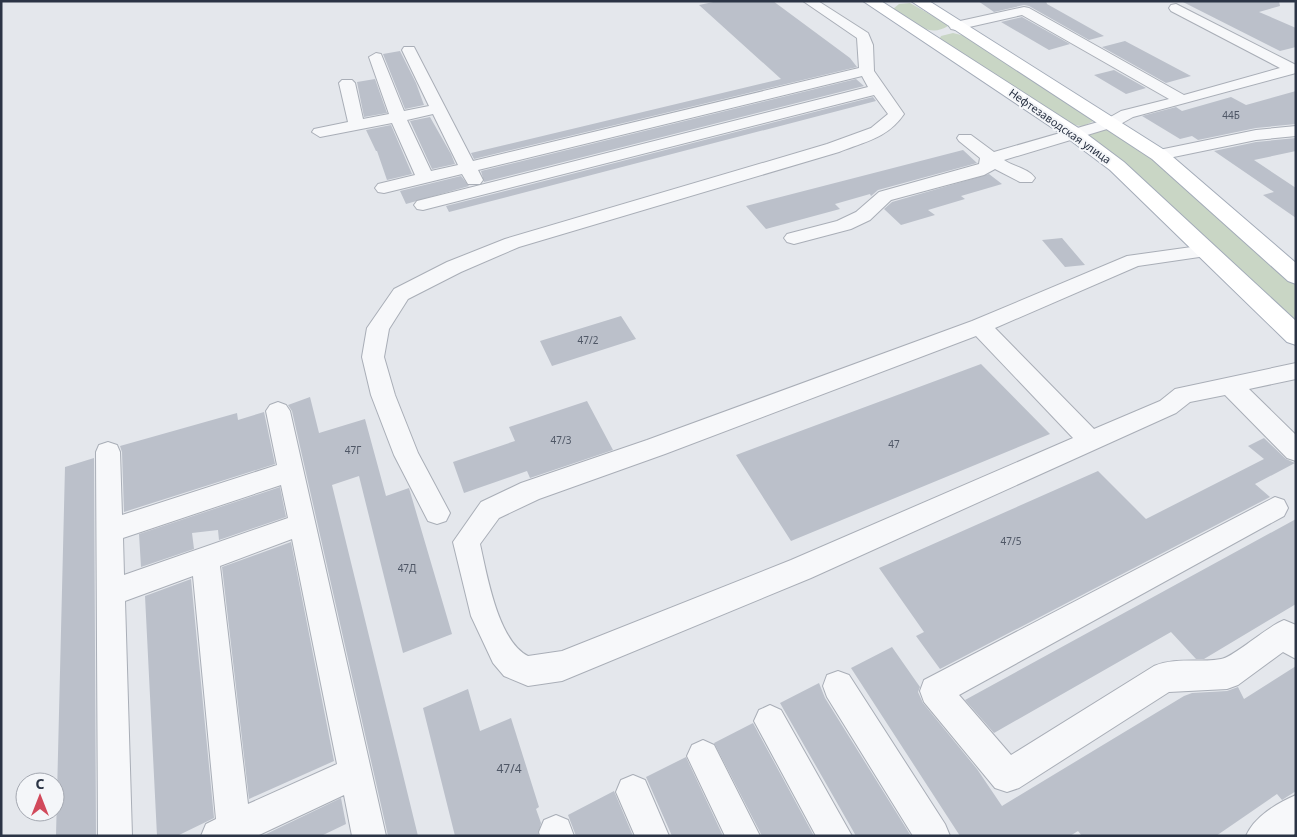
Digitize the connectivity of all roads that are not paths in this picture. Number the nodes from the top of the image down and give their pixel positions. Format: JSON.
{"nodes":[{"id":1,"x":870,"y":1,"type":"edge"},
{"id":2,"x":918,"y":1,"type":"edge"},
{"id":3,"x":805,"y":7,"type":"edge"},
{"id":4,"x":1176,"y":8,"type":"dead end"},
{"id":5,"x":956,"y":26,"type":"junction"},
{"id":6,"x":409,"y":50,"type":"dead end"},
{"id":7,"x":376,"y":56,"type":"dead end"},
{"id":8,"x":867,"y":70,"type":"junction"},
{"id":9,"x":348,"y":83,"type":"dead end"},
{"id":10,"x":878,"y":89,"type":"junction"},
{"id":11,"x":1182,"y":100,"type":"junction"},
{"id":12,"x":437,"y":109,"type":"junction"},
{"id":13,"x":398,"y":117,"type":"junction"},
{"id":14,"x":1111,"y":123,"type":"junction"},
{"id":15,"x":358,"y":125,"type":"junction"},
{"id":16,"x":1296,"y":131,"type":"edge"},
{"id":17,"x":320,"y":132,"type":"dead end"},
{"id":18,"x":1073,"y":133,"type":"junction"},
{"id":19,"x":965,"y":138,"type":"dead end"},
{"id":20,"x":1159,"y":156,"type":"junction"},
{"id":21,"x":993,"y":158,"type":"junction"},
{"id":22,"x":467,"y":168,"type":"junction"},
{"id":23,"x":425,"y":178,"type":"junction"},
{"id":24,"x":1026,"y":178,"type":"dead end"},
{"id":25,"x":384,"y":188,"type":"dead end"},
{"id":26,"x":479,"y":191,"type":"junction"},
{"id":27,"x":423,"y":205,"type":"dead end"},
{"id":28,"x":794,"y":238,"type":"dead end"},
{"id":29,"x":1206,"y":251,"type":"junction"},
{"id":30,"x":1296,"y":276,"type":"edge"},
{"id":31,"x":980,"y":326,"type":"junction"},
{"id":32,"x":1296,"y":336,"type":"edge"},
{"id":33,"x":1296,"y":371,"type":"edge"},
{"id":34,"x":1230,"y":385,"type":"junction"},
{"id":35,"x":278,"y":411,"type":"dead end"},
{"id":36,"x":1089,"y":440,"type":"junction"},
{"id":37,"x":1296,"y":451,"type":"edge"},
{"id":38,"x":108,"y":452,"type":"dead end"},
{"id":39,"x":291,"y":471,"type":"junction"},
{"id":40,"x":1275,"y":508,"type":"dead end"},
{"id":41,"x":437,"y":512,"type":"dead end"},
{"id":42,"x":302,"y":524,"type":"junction"},
{"id":43,"x":109,"y":532,"type":"junction"},
{"id":44,"x":205,"y":559,"type":"junction"},
{"id":45,"x":110,"y":593,"type":"junction"},
{"id":46,"x":1296,"y":645,"type":"edge"},
{"id":47,"x":838,"y":686,"type":"dead end"},
{"id":48,"x":770,"y":721,"type":"dead end"},
{"id":49,"x":703,"y":756,"type":"dead end"},
{"id":50,"x":355,"y":773,"type":"junction"},
{"id":51,"x":634,"y":792,"type":"dead end"},
{"id":52,"x":1296,"y":812,"type":"edge"},
{"id":53,"x":226,"y":832,"type":"edge"},
{"id":54,"x":365,"y":834,"type":"edge"},
{"id":55,"x":115,"y":836,"type":"edge"},
{"id":56,"x":652,"y":836,"type":"edge"},
{"id":57,"x":743,"y":836,"type":"edge"},
{"id":58,"x":836,"y":836,"type":"edge"},
{"id":59,"x":933,"y":836,"type":"edge"},
{"id":60,"x":1262,"y":836,"type":"edge"}],
"edges":[{"from":1,"to":18,"type":"main road","name":"Нефтезаводская улица"},
{"from":2,"to":5,"type":"main road"},
{"from":3,"to":8,"type":"street"},
{"from":4,"to":11,"type":"street"},
{"from":5,"to":11,"type":"street"},
{"from":5,"to":14,"type":"main road"},
{"from":6,"to":12,"type":"street"},
{"from":7,"to":13,"type":"street"},
{"from":8,"to":10,"type":"street"},
{"from":8,"to":22,"type":"street"},
{"from":9,"to":15,"type":"street"},
{"from":10,"to":26,"type":"street"},
{"from":10,"to":41,"type":"street"},
{"from":11,"to":14,"type":"street"},
{"from":12,"to":13,"type":"street"},
{"from":12,"to":22,"type":"street"},
{"from":13,"to":15,"type":"street"},
{"from":13,"to":23,"type":"street"},
{"from":14,"to":18,"type":"street"},
{"from":14,"to":20,"type":"main road"},
{"from":15,"to":17,"type":"street"},
{"from":16,"to":20,"type":"street"},
{"from":18,"to":21,"type":"street"},
{"from":18,"to":29,"type":"main road","name":"Нефтезаводская улица"},
{"from":19,"to":21,"type":"street"},
{"from":20,"to":30,"type":"main road"},
{"from":21,"to":24,"type":"street"},
{"from":21,"to":28,"type":"street"},
{"from":22,"to":23,"type":"street"},
{"from":22,"to":26,"type":"street"},
{"from":23,"to":25,"type":"street"},
{"from":26,"to":27,"type":"street"},
{"from":29,"to":31,"type":"street"},
{"from":29,"to":32,"type":"main road","name":"Нефтезаводская улица"},
{"from":31,"to":36,"type":"street"},
{"from":31,"to":36,"type":"street"},
{"from":33,"to":34,"type":"street"},
{"from":34,"to":36,"type":"street"},
{"from":34,"to":37,"type":"street"},
{"from":35,"to":39,"type":"street"},
{"from":38,"to":43,"type":"street"},
{"from":39,"to":42,"type":"street"},
{"from":39,"to":43,"type":"street"},
{"from":40,"to":46,"type":"street"},
{"from":42,"to":44,"type":"street"},
{"from":42,"to":50,"type":"street"},
{"from":43,"to":45,"type":"street"},
{"from":44,"to":45,"type":"street"},
{"from":44,"to":53,"type":"street"},
{"from":45,"to":55,"type":"street"},
{"from":47,"to":59,"type":"street"},
{"from":48,"to":58,"type":"street"},
{"from":49,"to":57,"type":"street"},
{"from":50,"to":53,"type":"street"},
{"from":50,"to":54,"type":"street"},
{"from":51,"to":56,"type":"street"},
{"from":52,"to":60,"type":"street"}]}
